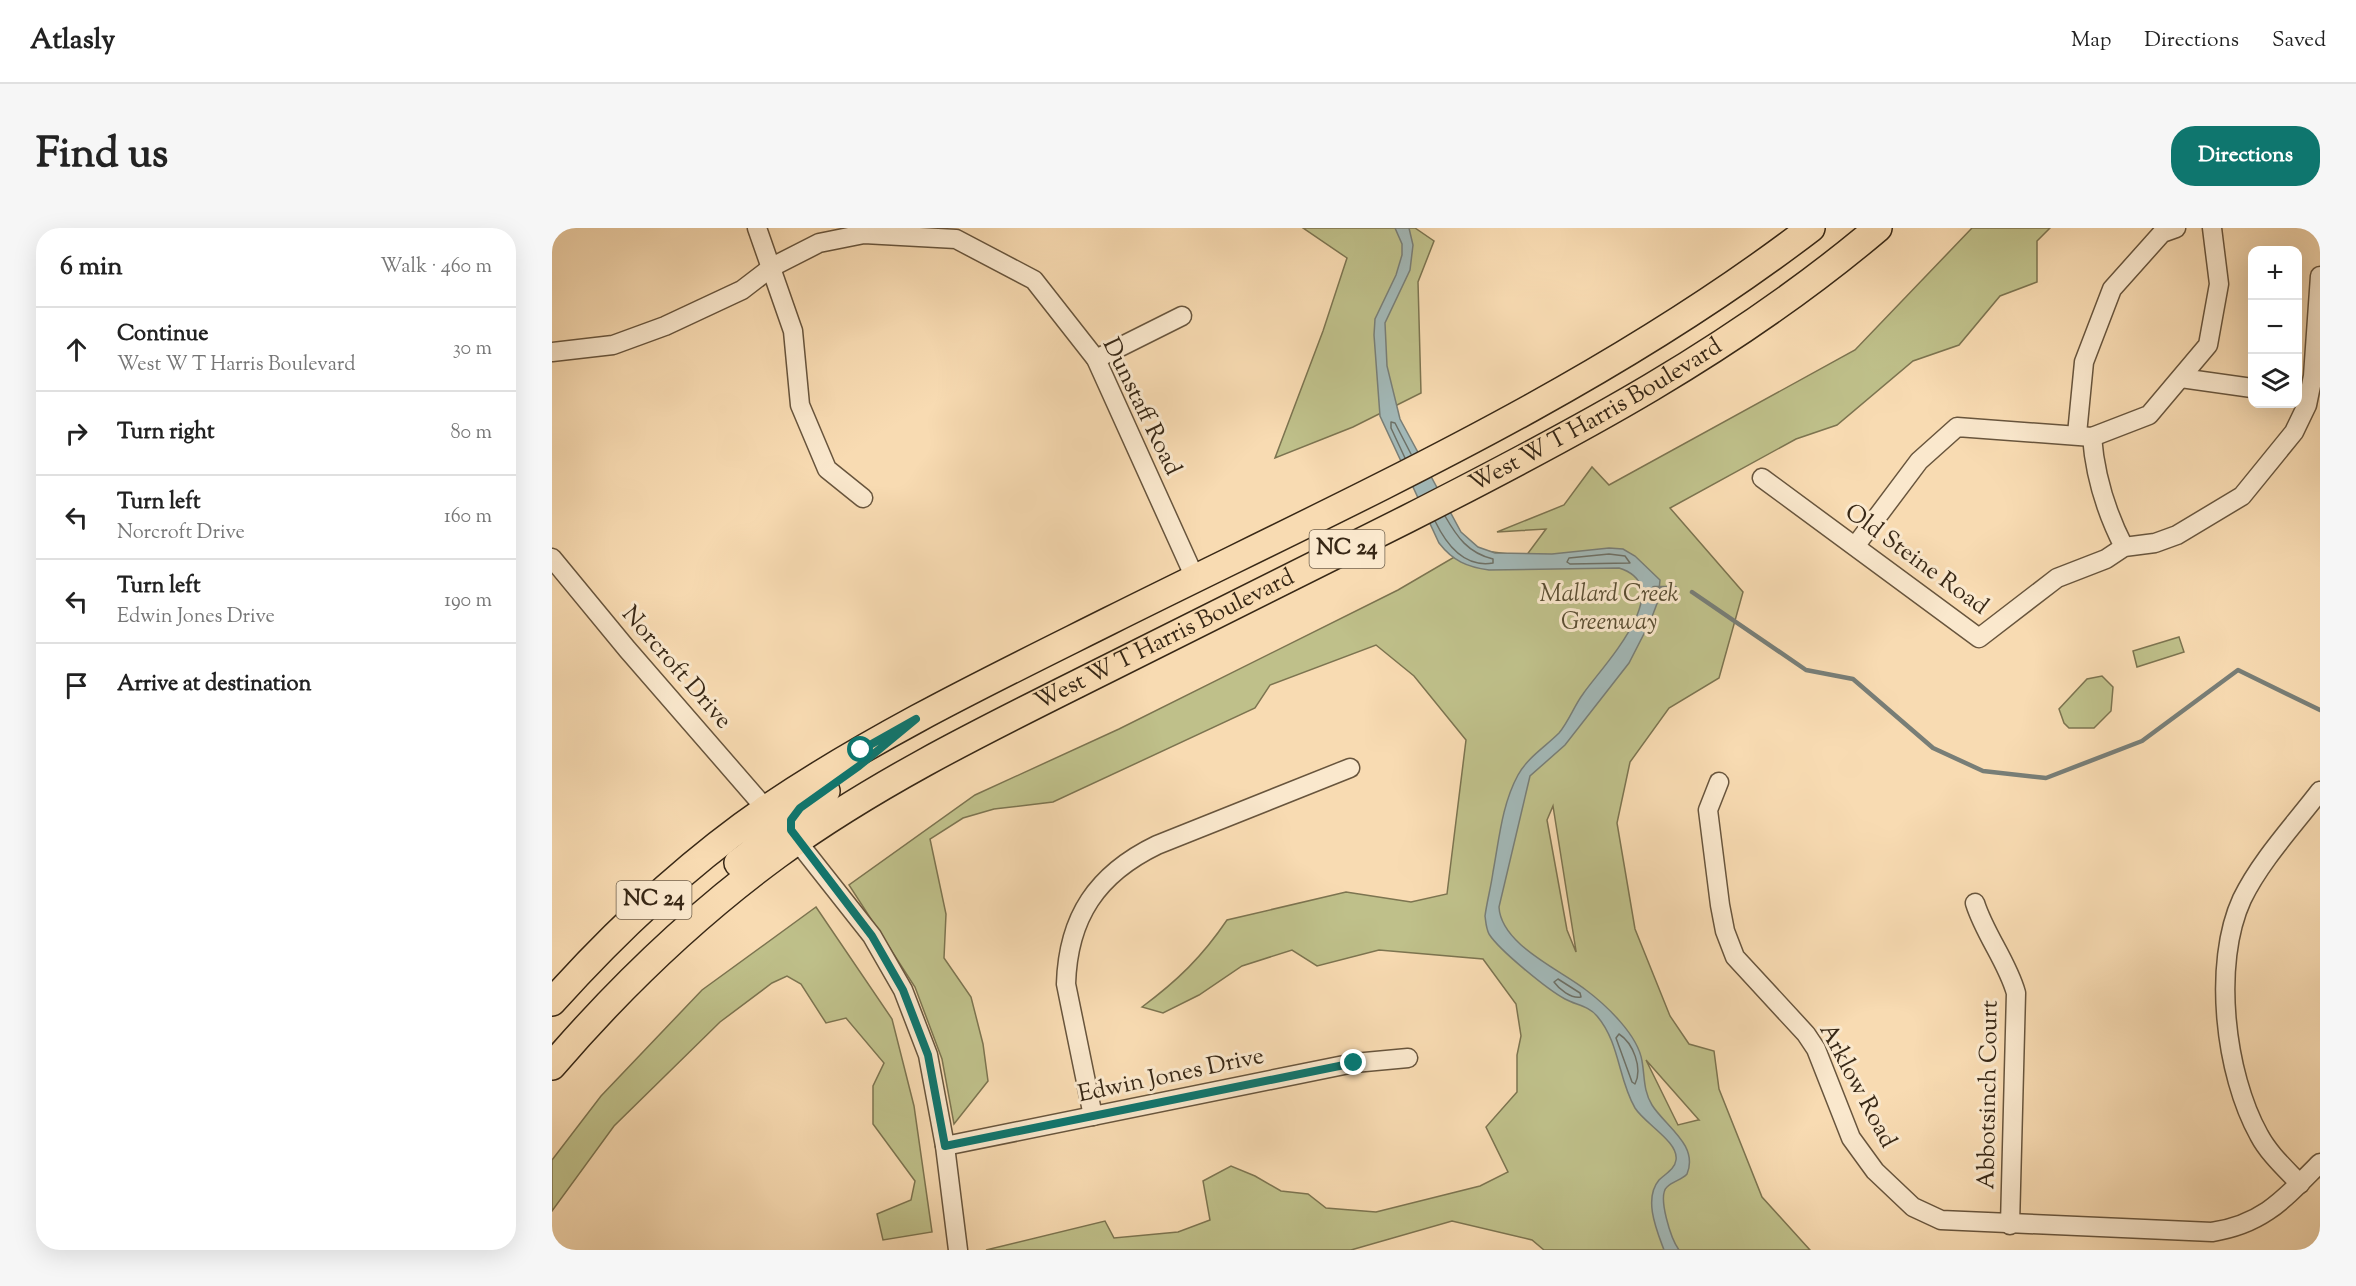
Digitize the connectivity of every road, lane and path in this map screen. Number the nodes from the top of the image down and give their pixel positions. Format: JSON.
{"nodes":[{"id":1,"x":757,"y":228,"type":"edge"},
{"id":2,"x":1811,"y":228,"type":"edge"},
{"id":3,"x":1878,"y":228,"type":"edge"},
{"id":4,"x":2176,"y":228,"type":"edge"},
{"id":5,"x":2212,"y":228,"type":"edge"},
{"id":6,"x":772,"y":267,"type":"junction"},
{"id":7,"x":2320,"y":276,"type":"edge"},
{"id":8,"x":1182,"y":316,"type":"dead end"},
{"id":9,"x":552,"y":352,"type":"edge"},
{"id":10,"x":1096,"y":359,"type":"junction"},
{"id":11,"x":2181,"y":378,"type":"junction"},
{"id":12,"x":2248,"y":387,"type":"edge"},
{"id":13,"x":2304,"y":391,"type":"edge"},
{"id":14,"x":2085,"y":435,"type":"junction"},
{"id":15,"x":1762,"y":478,"type":"dead end"},
{"id":16,"x":863,"y":498,"type":"dead end"},
{"id":17,"x":1856,"y":545,"type":"junction"},
{"id":18,"x":2124,"y":547,"type":"junction"},
{"id":19,"x":552,"y":558,"type":"edge"},
{"id":20,"x":1195,"y":578,"type":"junction"},
{"id":21,"x":916,"y":719,"type":"junction"},
{"id":22,"x":1350,"y":768,"type":"dead end"},
{"id":23,"x":1719,"y":782,"type":"dead end"},
{"id":24,"x":2320,"y":791,"type":"edge"},
{"id":25,"x":766,"y":809,"type":"junction"},
{"id":26,"x":797,"y":841,"type":"junction"},
{"id":27,"x":1975,"y":903,"type":"dead end"},
{"id":28,"x":622,"y":988,"type":"junction"},
{"id":29,"x":552,"y":1002,"type":"edge"},
{"id":30,"x":1408,"y":1058,"type":"dead end"},
{"id":31,"x":552,"y":1066,"type":"edge"},
{"id":32,"x":1093,"y":1116,"type":"junction"},
{"id":33,"x":945,"y":1146,"type":"junction"},
{"id":34,"x":2320,"y":1163,"type":"edge"},
{"id":35,"x":2300,"y":1184,"type":"junction"},
{"id":36,"x":2010,"y":1225,"type":"junction"},
{"id":37,"x":958,"y":1250,"type":"edge"}],
"edges":[{"from":1,"to":6,"type":"street"},
{"from":2,"to":20,"type":"main road","name":"West W T Harris Boulevard","number":"NC 24"},
{"from":3,"to":26,"type":"main road","name":"West W T Harris Boulevard","number":"NC 24"},
{"from":4,"to":14,"type":"street"},
{"from":5,"to":11,"type":"street"},
{"from":6,"to":9,"type":"street","name":"Dunstaff Road"},
{"from":6,"to":10,"type":"street","name":"Dunstaff Road"},
{"from":6,"to":16,"type":"street"},
{"from":7,"to":13,"type":"street","name":"Old Steine Road"},
{"from":8,"to":10,"type":"street"},
{"from":10,"to":20,"type":"street","name":"Dunstaff Road"},
{"from":11,"to":12,"type":"street"},
{"from":11,"to":14,"type":"street"},
{"from":13,"to":18,"type":"street","name":"Old Steine Road"},
{"from":14,"to":17,"type":"street"},
{"from":14,"to":18,"type":"street"},
{"from":15,"to":17,"type":"street","name":"Old Steine Road"},
{"from":17,"to":18,"type":"street","name":"Old Steine Road"},
{"from":19,"to":25,"type":"street","name":"Norcroft Drive"},
{"from":20,"to":21,"type":"main road","name":"West W T Harris Boulevard","number":"NC 24"},
{"from":21,"to":25,"type":"main road","name":"West W T Harris Boulevard","number":"NC 24"},
{"from":21,"to":26,"type":"main road"},
{"from":22,"to":32,"type":"street"},
{"from":23,"to":36,"type":"street","name":"Arklow Road"},
{"from":24,"to":35,"type":"street"},
{"from":25,"to":28,"type":"main road"},
{"from":25,"to":29,"type":"main road","name":"West W T Harris Boulevard","number":"NC 24"},
{"from":26,"to":28,"type":"main road","name":"West W T Harris Boulevard","number":"NC 24"},
{"from":26,"to":33,"type":"street"},
{"from":27,"to":36,"type":"street","name":"Abbotsinch Court"},
{"from":28,"to":31,"type":"main road","name":"West W T Harris Boulevard","number":"NC 24"},
{"from":30,"to":32,"type":"street","name":"Edwin Jones Drive"},
{"from":32,"to":33,"type":"street","name":"Edwin Jones Drive"},
{"from":33,"to":37,"type":"street"},
{"from":34,"to":35,"type":"street","name":"Arklow Road"},
{"from":35,"to":36,"type":"street","name":"Arklow Road"}]}
